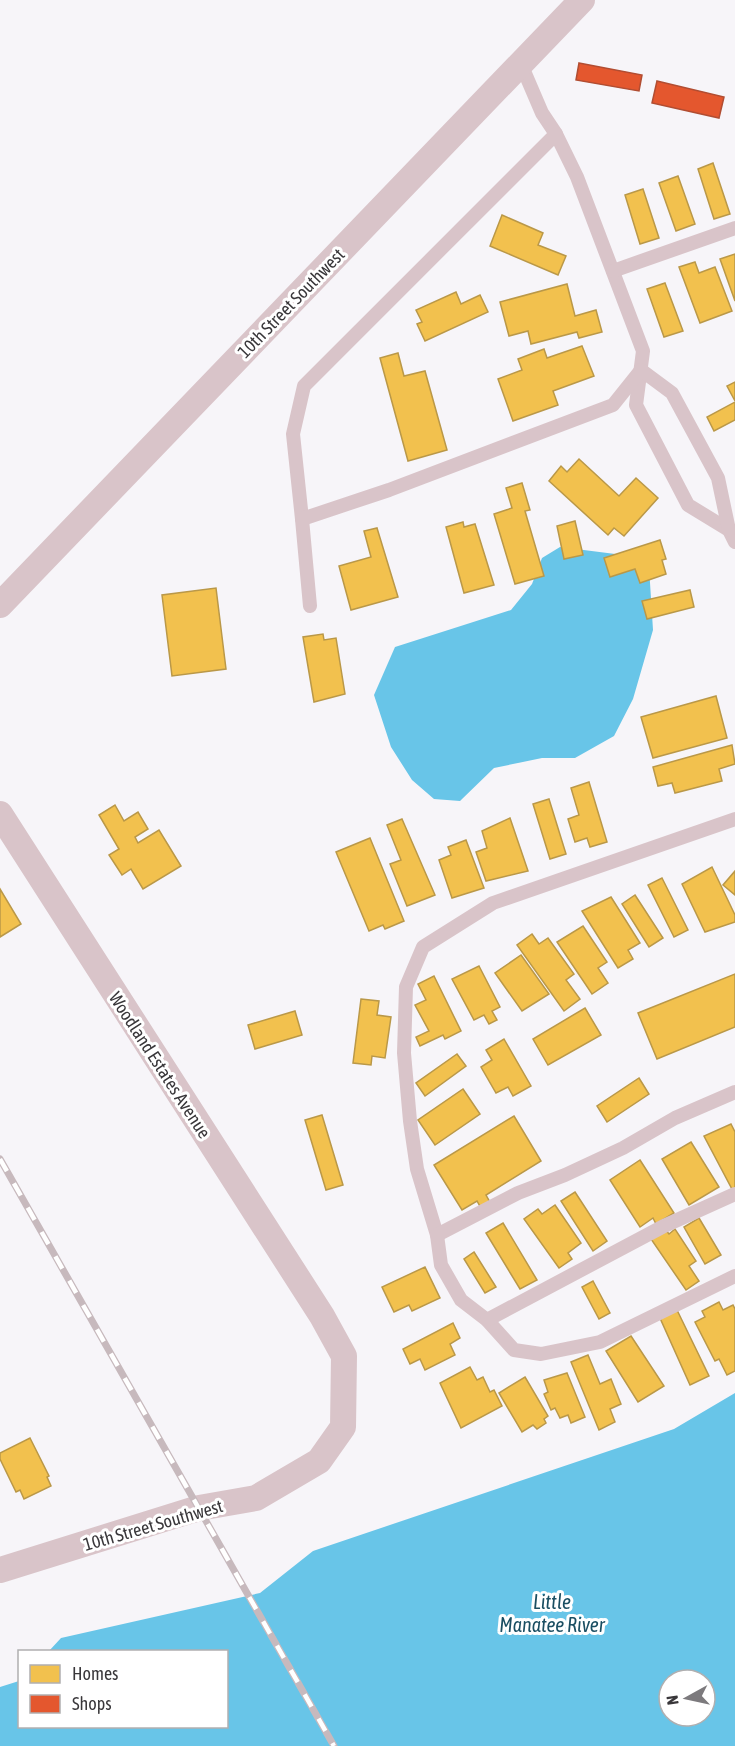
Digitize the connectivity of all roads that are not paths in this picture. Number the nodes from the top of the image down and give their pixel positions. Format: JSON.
{"nodes":[{"id":1,"x":582,"y":0,"type":"edge"},
{"id":2,"x":521,"y":64,"type":"junction"},
{"id":3,"x":556,"y":134,"type":"junction"},
{"id":4,"x":735,"y":228,"type":"edge"},
{"id":5,"x":613,"y":271,"type":"junction"},
{"id":6,"x":641,"y":370,"type":"junction"},
{"id":7,"x":302,"y":519,"type":"junction"},
{"id":8,"x":732,"y":536,"type":"edge"},
{"id":9,"x":0,"y":605,"type":"edge"},
{"id":10,"x":310,"y":606,"type":"dead end"},
{"id":11,"x":0,"y":814,"type":"edge"},
{"id":12,"x":735,"y":819,"type":"edge"},
{"id":13,"x":735,"y":1092,"type":"edge"},
{"id":14,"x":735,"y":1194,"type":"edge"},
{"id":15,"x":437,"y":1235,"type":"junction"},
{"id":16,"x":735,"y":1276,"type":"edge"},
{"id":17,"x":322,"y":1316,"type":"joint"},
{"id":18,"x":487,"y":1320,"type":"junction"},
{"id":19,"x":0,"y":1570,"type":"edge"}],
"edges":[{"from":1,"to":2,"type":"street","name":"10th Street Southwest"},
{"from":2,"to":3,"type":"lane"},
{"from":2,"to":9,"type":"street","name":"10th Street Southwest"},
{"from":3,"to":5,"type":"lane"},
{"from":3,"to":7,"type":"lane"},
{"from":4,"to":5,"type":"lane"},
{"from":5,"to":6,"type":"lane"},
{"from":6,"to":7,"type":"lane"},
{"from":6,"to":8,"type":"lane"},
{"from":6,"to":8,"type":"lane"},
{"from":7,"to":10,"type":"lane"},
{"from":11,"to":17,"type":"street","name":"Woodland Estates Avenue"},
{"from":12,"to":15,"type":"lane"},
{"from":13,"to":15,"type":"lane"},
{"from":14,"to":18,"type":"lane"},
{"from":15,"to":18,"type":"lane"},
{"from":16,"to":18,"type":"lane"},
{"from":17,"to":19,"type":"street","name":"10th Street Southwest"}]}
